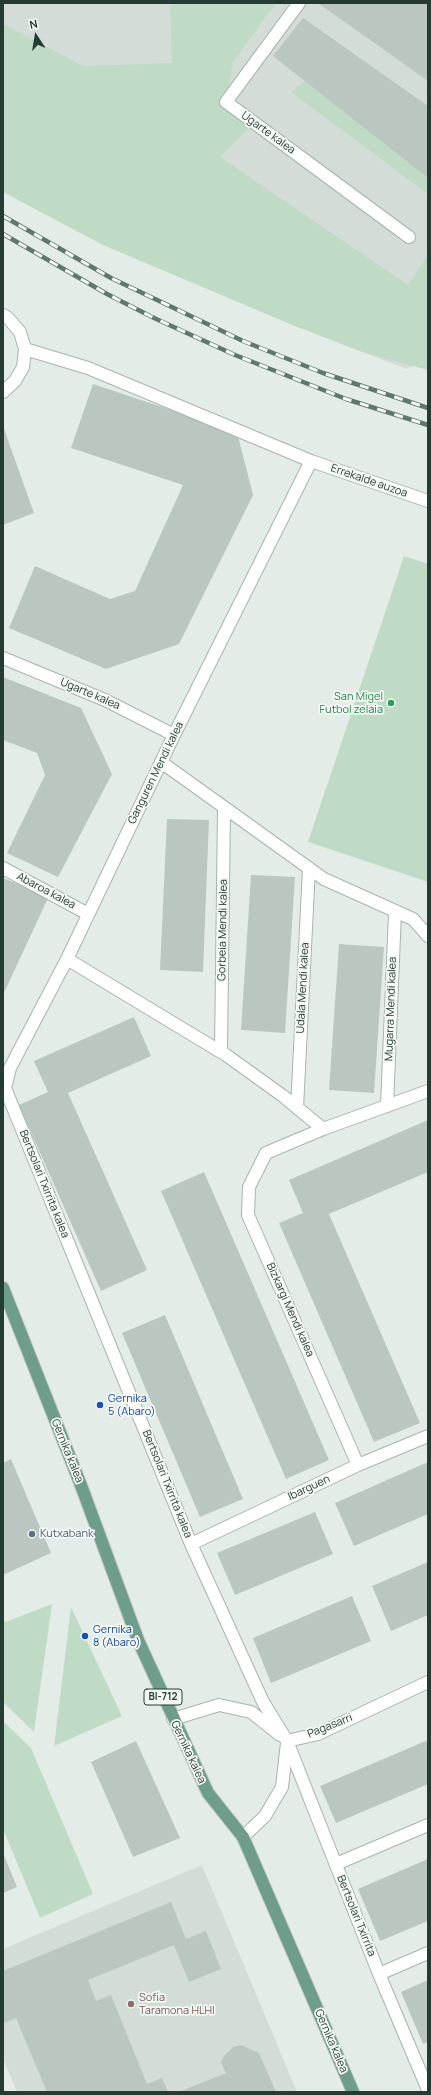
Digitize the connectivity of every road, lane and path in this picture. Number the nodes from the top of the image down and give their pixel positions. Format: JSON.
{"nodes":[{"id":1,"x":299,"y":3,"type":"edge"},
{"id":2,"x":409,"y":237,"type":"dead end"},
{"id":3,"x":3,"y":315,"type":"edge"},
{"id":4,"x":25,"y":349,"type":"junction"},
{"id":5,"x":3,"y":392,"type":"edge"},
{"id":6,"x":311,"y":461,"type":"junction"},
{"id":7,"x":428,"y":501,"type":"edge"},
{"id":8,"x":3,"y":658,"type":"edge"},
{"id":9,"x":174,"y":735,"type":"junction"},
{"id":10,"x":161,"y":762,"type":"junction"},
{"id":11,"x":224,"y":808,"type":"junction"},
{"id":12,"x":3,"y":868,"type":"edge"},
{"id":13,"x":309,"y":868,"type":"junction"},
{"id":14,"x":395,"y":912,"type":"junction"},
{"id":15,"x":88,"y":914,"type":"junction"},
{"id":16,"x":428,"y":936,"type":"edge"},
{"id":17,"x":68,"y":959,"type":"junction"},
{"id":18,"x":222,"y":1051,"type":"junction"},
{"id":19,"x":5,"y":1088,"type":"joint"},
{"id":20,"x":428,"y":1091,"type":"edge"},
{"id":21,"x":382,"y":1107,"type":"junction"},
{"id":22,"x":297,"y":1108,"type":"junction"},
{"id":23,"x":323,"y":1129,"type":"junction"},
{"id":24,"x":3,"y":1288,"type":"edge"},
{"id":25,"x":428,"y":1436,"type":"edge"},
{"id":26,"x":358,"y":1465,"type":"junction"},
{"id":27,"x":191,"y":1544,"type":"junction"},
{"id":28,"x":428,"y":1682,"type":"edge"},
{"id":29,"x":173,"y":1719,"type":"junction"},
{"id":30,"x":287,"y":1741,"type":"junction"},
{"id":31,"x":428,"y":1825,"type":"edge"},
{"id":32,"x":243,"y":1837,"type":"junction"},
{"id":33,"x":336,"y":1864,"type":"junction"},
{"id":34,"x":428,"y":1953,"type":"edge"},
{"id":35,"x":379,"y":1974,"type":"junction"},
{"id":36,"x":427,"y":2085,"type":"edge"},
{"id":37,"x":353,"y":2092,"type":"edge"}],
"edges":[{"from":1,"to":2,"type":"street","name":"Ugarte kalea"},
{"from":3,"to":4,"type":"street"},
{"from":4,"to":5,"type":"street"},
{"from":4,"to":6,"type":"street"},
{"from":6,"to":7,"type":"street","name":"Errekalde auzoa"},
{"from":6,"to":9,"type":"street","name":"Ganguren Mendi kalea"},
{"from":8,"to":9,"type":"street","name":"Ugarte kalea"},
{"from":9,"to":10,"type":"street","name":"Ganguren Mendi kalea"},
{"from":10,"to":11,"type":"street"},
{"from":10,"to":15,"type":"street","name":"Ganguren Mendi kalea"},
{"from":11,"to":13,"type":"street"},
{"from":11,"to":18,"type":"street","name":"Gorbeia Mendi kalea"},
{"from":12,"to":15,"type":"street","name":"Abaroa kalea"},
{"from":13,"to":14,"type":"street"},
{"from":13,"to":22,"type":"street","name":"Udala Mendi kalea"},
{"from":14,"to":16,"type":"street"},
{"from":14,"to":21,"type":"street","name":"Mugarra Mendi kalea"},
{"from":15,"to":17,"type":"street","name":"Ganguren Mendi kalea"},
{"from":17,"to":18,"type":"street"},
{"from":17,"to":19,"type":"street","name":"Ganguren Mendi kalea"},
{"from":18,"to":22,"type":"street"},
{"from":19,"to":27,"type":"street","name":"Bertsolari Txirrita kalea"},
{"from":20,"to":21,"type":"street"},
{"from":21,"to":23,"type":"street"},
{"from":22,"to":23,"type":"street"},
{"from":23,"to":26,"type":"street","name":"Bizkargi Mendi kalea"},
{"from":24,"to":29,"type":"main road","name":"Gernika kalea","number":"BI-712"},
{"from":25,"to":26,"type":"street","name":"Ibarguen"},
{"from":26,"to":27,"type":"street","name":"Ibarguen"},
{"from":27,"to":30,"type":"street","name":"Bertsolari Txirrita kalea"},
{"from":28,"to":30,"type":"street","name":"Pagasarri"},
{"from":29,"to":30,"type":"street"},
{"from":29,"to":32,"type":"main road","name":"Gernika kalea","number":"BI-712"},
{"from":30,"to":32,"type":"street"},
{"from":30,"to":33,"type":"street","name":"Bertsolari Txirrita"},
{"from":31,"to":33,"type":"street"},
{"from":32,"to":37,"type":"main road","name":"Gernika kalea","number":"BI-712"},
{"from":33,"to":35,"type":"street","name":"Bertsolari Txirrita"},
{"from":34,"to":35,"type":"street"},
{"from":35,"to":36,"type":"street","name":"Bertsolari Txirrita"}]}
